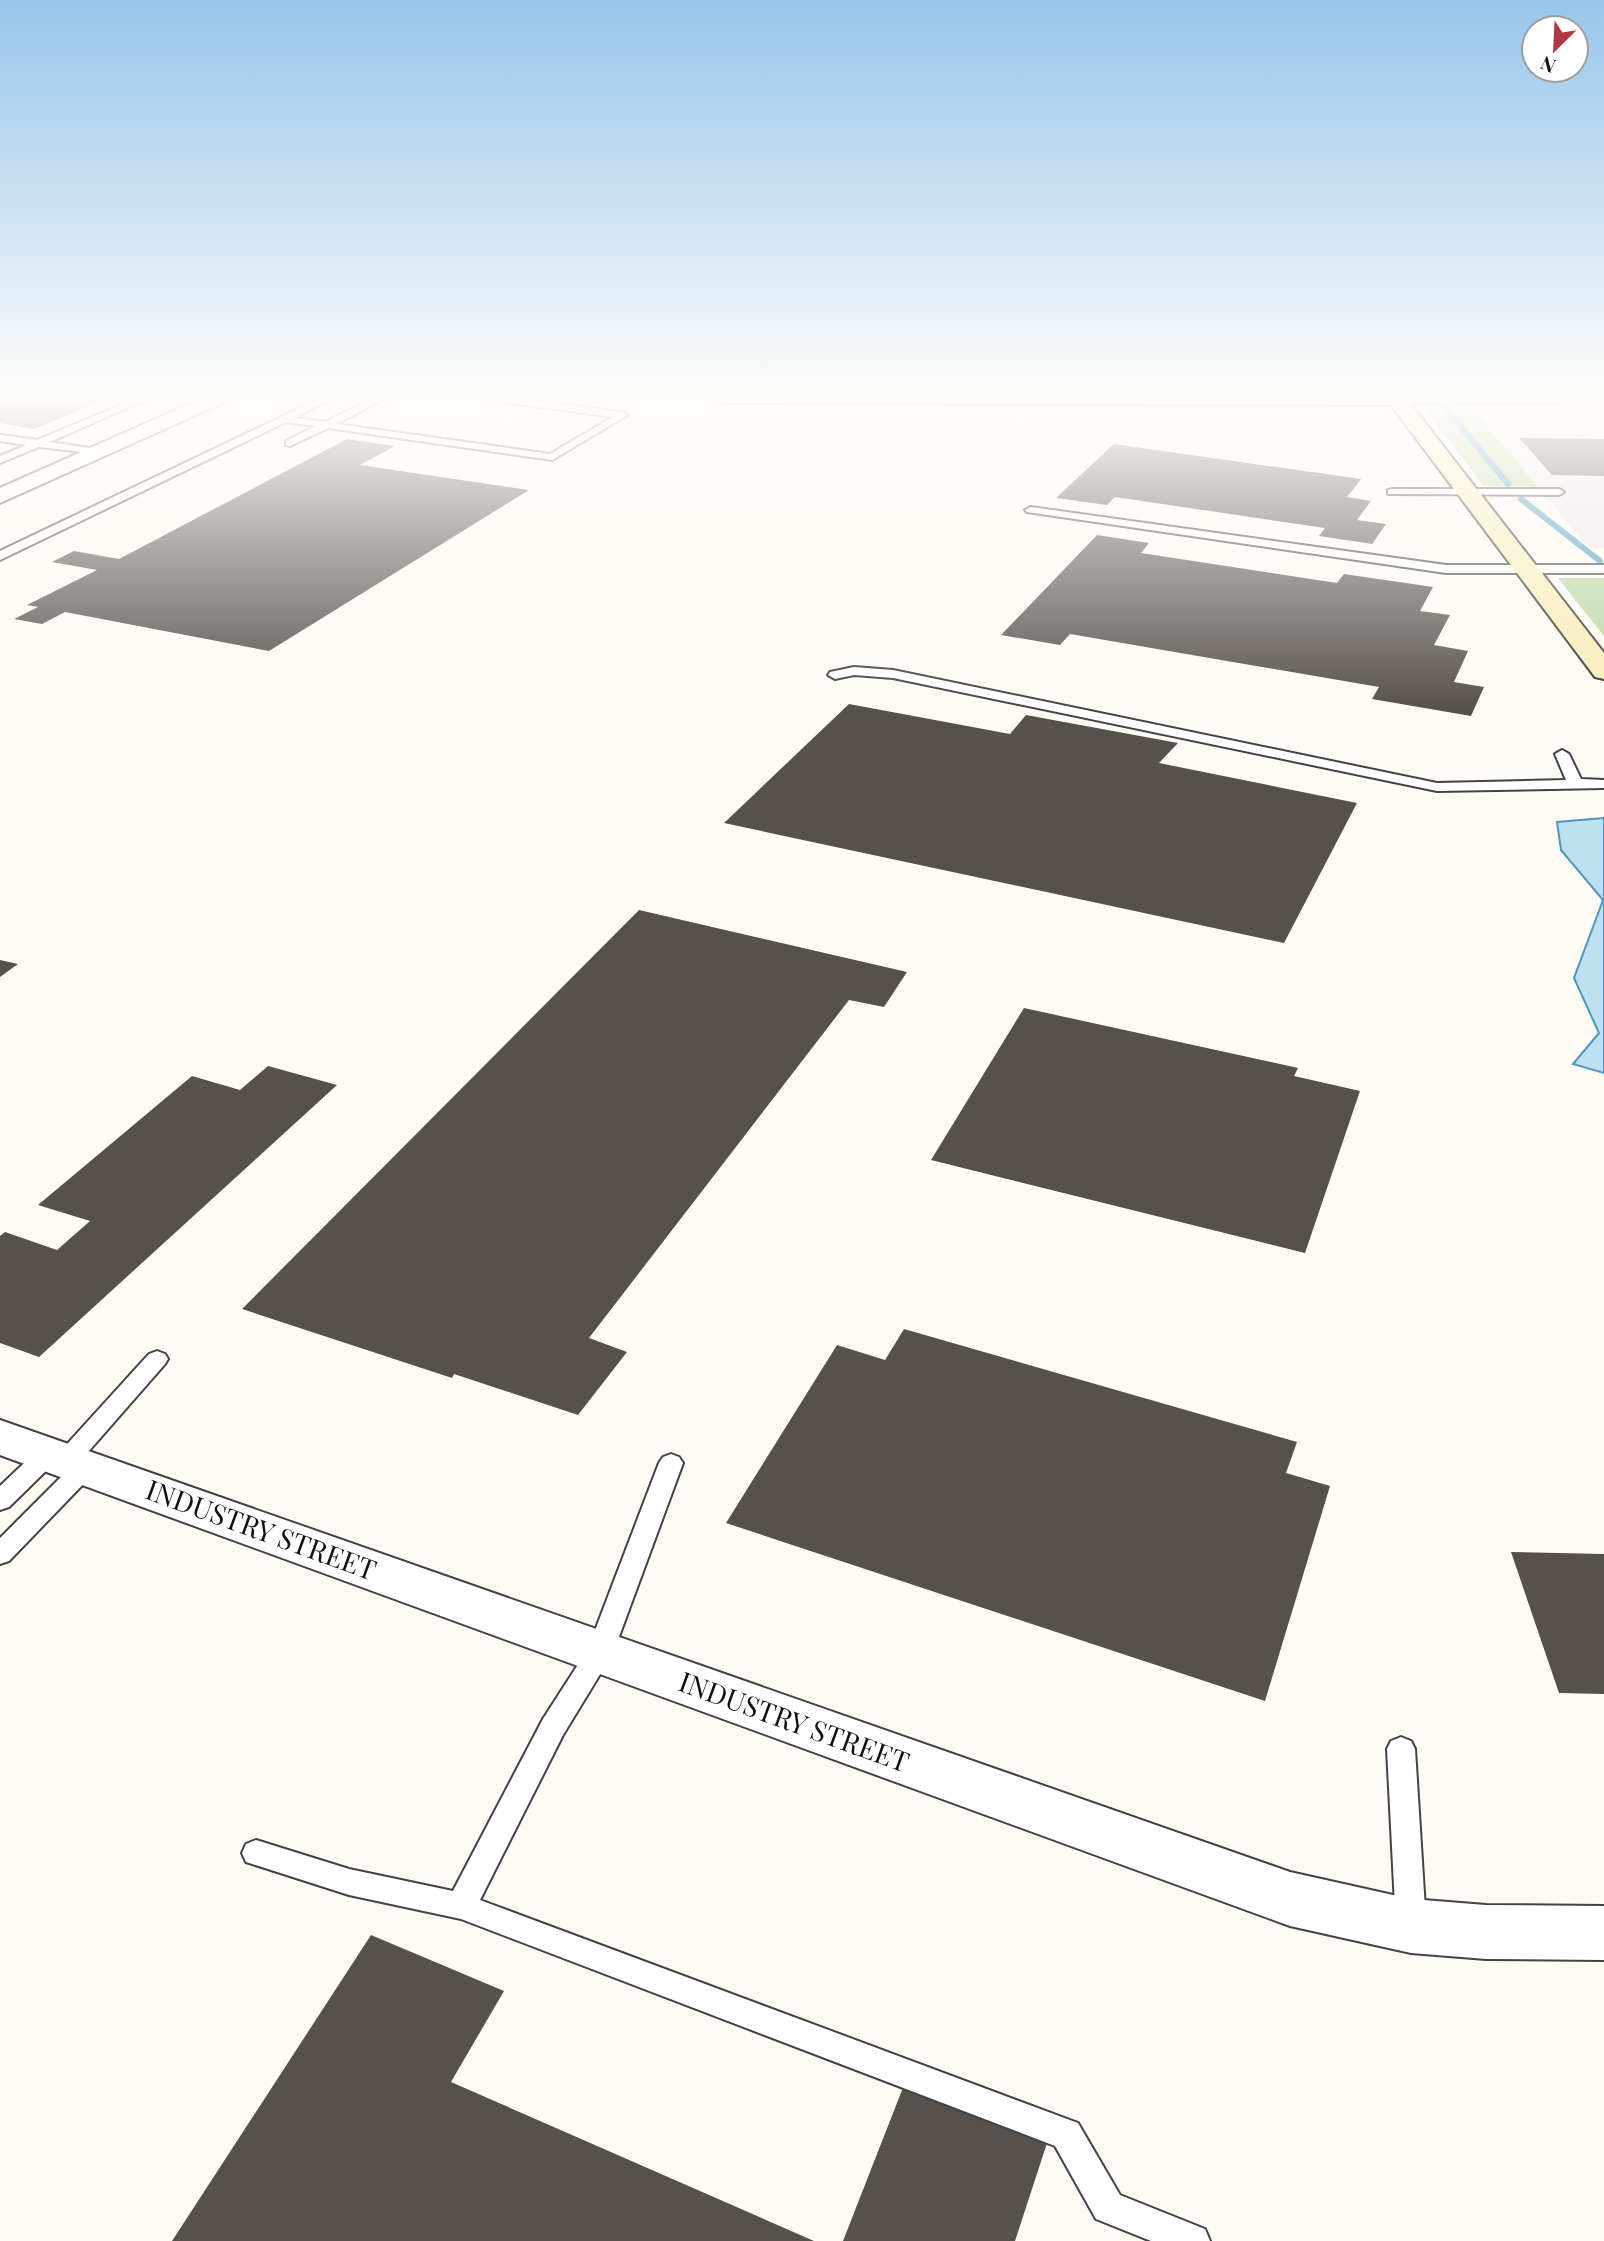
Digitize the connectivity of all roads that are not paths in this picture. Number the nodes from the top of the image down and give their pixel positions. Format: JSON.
{"nodes":[{"id":1,"x":112,"y":502,"type":"edge"},
{"id":2,"x":1475,"y":502,"type":"edge"},
{"id":3,"x":1031,"y":510,"type":"dead end"},
{"id":4,"x":0,"y":556,"type":"edge"},
{"id":5,"x":1604,"y":569,"type":"edge"},
{"id":6,"x":1527,"y":570,"type":"junction"},
{"id":7,"x":1604,"y":671,"type":"edge"},
{"id":8,"x":835,"y":675,"type":"dead end"},
{"id":9,"x":1562,"y":754,"type":"dead end"},
{"id":10,"x":1575,"y":783,"type":"junction"},
{"id":11,"x":1604,"y":784,"type":"edge"},
{"id":12,"x":157,"y":1359,"type":"dead end"},
{"id":13,"x":50,"y":1454,"type":"edge"},
{"id":14,"x":671,"y":1463,"type":"dead end"},
{"id":15,"x":0,"y":1501,"type":"edge"},
{"id":16,"x":0,"y":1554,"type":"edge"},
{"id":17,"x":600,"y":1653,"type":"junction"},
{"id":18,"x":1401,"y":1749,"type":"dead end"},
{"id":19,"x":256,"y":1853,"type":"dead end"},
{"id":20,"x":461,"y":1906,"type":"junction"},
{"id":21,"x":1411,"y":1926,"type":"junction"},
{"id":22,"x":1604,"y":1933,"type":"edge"},
{"id":23,"x":1193,"y":2241,"type":"edge"}],
"edges":[{"from":1,"to":4,"type":"lane"},
{"from":2,"to":6,"type":"street"},
{"from":3,"to":6,"type":"lane"},
{"from":5,"to":6,"type":"lane"},
{"from":6,"to":7,"type":"street"},
{"from":8,"to":10,"type":"lane"},
{"from":9,"to":10,"type":"lane"},
{"from":10,"to":11,"type":"lane"},
{"from":12,"to":13,"type":"lane"},
{"from":13,"to":15,"type":"lane"},
{"from":13,"to":16,"type":"lane"},
{"from":13,"to":17,"type":"street","name":"INDUSTRY STREET"},
{"from":14,"to":17,"type":"lane"},
{"from":17,"to":20,"type":"lane"},
{"from":17,"to":21,"type":"street","name":"INDUSTRY STREET"},
{"from":18,"to":21,"type":"lane"},
{"from":19,"to":20,"type":"lane"},
{"from":20,"to":23,"type":"lane"},
{"from":21,"to":22,"type":"street","name":"INDUSTRY STREET"}]}
